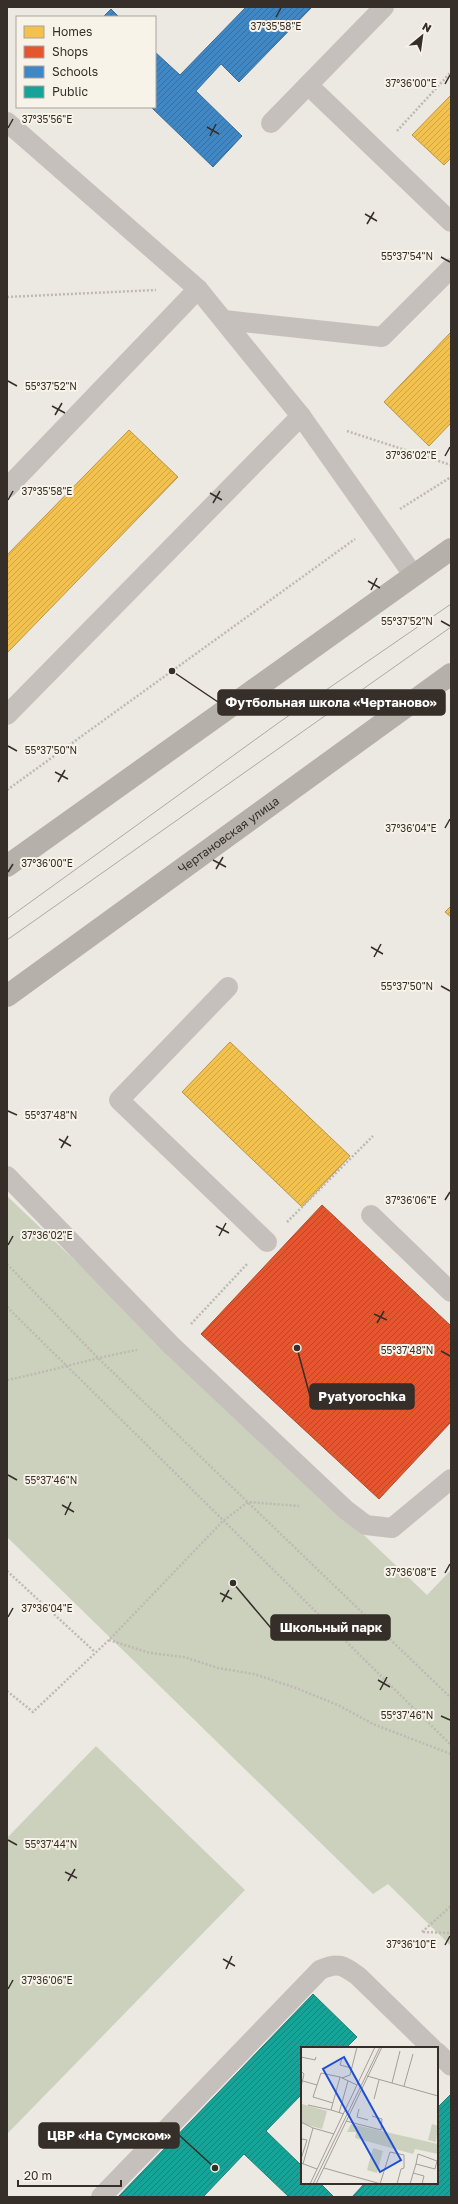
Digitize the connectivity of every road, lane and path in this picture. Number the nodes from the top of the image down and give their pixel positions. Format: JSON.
{"nodes":[{"id":1,"x":384,"y":7,"type":"edge"},
{"id":2,"x":451,"y":72,"type":"edge"},
{"id":3,"x":308,"y":85,"type":"junction"},
{"id":4,"x":7,"y":122,"type":"edge"},
{"id":5,"x":271,"y":123,"type":"dead end"},
{"id":6,"x":378,"y":152,"type":"junction"},
{"id":7,"x":451,"y":222,"type":"edge"},
{"id":8,"x":451,"y":268,"type":"edge"},
{"id":9,"x":198,"y":288,"type":"junction"},
{"id":10,"x":7,"y":297,"type":"edge"},
{"id":11,"x":224,"y":320,"type":"junction"},
{"id":12,"x":301,"y":416,"type":"junction"},
{"id":13,"x":346,"y":431,"type":"dead end"},
{"id":14,"x":451,"y":466,"type":"edge"},
{"id":15,"x":451,"y":477,"type":"edge"},
{"id":16,"x":7,"y":488,"type":"edge"},
{"id":17,"x":378,"y":523,"type":"junction"},
{"id":18,"x":451,"y":549,"type":"edge"},
{"id":19,"x":414,"y":576,"type":"junction"},
{"id":20,"x":451,"y":674,"type":"edge"},
{"id":21,"x":7,"y":715,"type":"edge"},
{"id":22,"x":7,"y":790,"type":"edge"},
{"id":23,"x":7,"y":866,"type":"edge"},
{"id":24,"x":228,"y":987,"type":"dead end"},
{"id":25,"x":7,"y":996,"type":"edge"},
{"id":26,"x":373,"y":1136,"type":"dead end"},
{"id":27,"x":7,"y":1176,"type":"edge"},
{"id":28,"x":371,"y":1216,"type":"dead end"},
{"id":29,"x":267,"y":1242,"type":"junction"},
{"id":30,"x":7,"y":1264,"type":"edge"},
{"id":31,"x":451,"y":1292,"type":"edge"},
{"id":32,"x":7,"y":1307,"type":"edge"},
{"id":33,"x":171,"y":1345,"type":"junction"},
{"id":34,"x":97,"y":1357,"type":"junction"},
{"id":35,"x":68,"y":1367,"type":"junction"},
{"id":36,"x":7,"y":1380,"type":"edge"},
{"id":37,"x":451,"y":1479,"type":"edge"},
{"id":38,"x":248,"y":1502,"type":"junction"},
{"id":39,"x":301,"y":1506,"type":"dead end"},
{"id":40,"x":223,"y":1521,"type":"junction"},
{"id":41,"x":7,"y":1571,"type":"edge"},
{"id":42,"x":108,"y":1640,"type":"junction"},
{"id":43,"x":95,"y":1652,"type":"junction"},
{"id":44,"x":7,"y":1691,"type":"edge"},
{"id":45,"x":451,"y":1698,"type":"edge"},
{"id":46,"x":451,"y":1745,"type":"edge"},
{"id":47,"x":451,"y":1754,"type":"edge"},
{"id":48,"x":451,"y":1906,"type":"edge"},
{"id":49,"x":451,"y":1933,"type":"edge"},
{"id":50,"x":431,"y":2047,"type":"edge"},
{"id":51,"x":438,"y":2053,"type":"edge"},
{"id":52,"x":451,"y":2066,"type":"edge"},
{"id":53,"x":101,"y":2197,"type":"edge"}],
"edges":[{"from":1,"to":3,"type":"lane"},
{"from":2,"to":6,"type":"path"},
{"from":3,"to":5,"type":"lane"},
{"from":3,"to":6,"type":"lane"},
{"from":4,"to":9,"type":"lane"},
{"from":6,"to":7,"type":"lane"},
{"from":8,"to":11,"type":"lane"},
{"from":9,"to":10,"type":"path"},
{"from":9,"to":11,"type":"lane"},
{"from":9,"to":16,"type":"lane"},
{"from":11,"to":12,"type":"lane"},
{"from":12,"to":17,"type":"lane"},
{"from":12,"to":21,"type":"lane"},
{"from":13,"to":14,"type":"path"},
{"from":15,"to":17,"type":"path"},
{"from":17,"to":19,"type":"lane"},
{"from":17,"to":22,"type":"path"},
{"from":18,"to":19,"type":"main road"},
{"from":19,"to":23,"type":"main road"},
{"from":20,"to":25,"type":"main road","name":"Чертановская улица"},
{"from":24,"to":29,"type":"lane"},
{"from":26,"to":29,"type":"path"},
{"from":27,"to":33,"type":"lane"},
{"from":28,"to":31,"type":"lane"},
{"from":29,"to":33,"type":"path"},
{"from":30,"to":34,"type":"path"},
{"from":32,"to":35,"type":"path"},
{"from":33,"to":34,"type":"path"},
{"from":33,"to":37,"type":"lane"},
{"from":34,"to":35,"type":"path"},
{"from":34,"to":38,"type":"path"},
{"from":35,"to":36,"type":"path"},
{"from":35,"to":40,"type":"path"},
{"from":38,"to":39,"type":"path"},
{"from":38,"to":40,"type":"path"},
{"from":38,"to":45,"type":"path"},
{"from":40,"to":42,"type":"path"},
{"from":40,"to":46,"type":"path"},
{"from":41,"to":43,"type":"path"},
{"from":42,"to":43,"type":"path"},
{"from":42,"to":47,"type":"path"},
{"from":43,"to":44,"type":"path"},
{"from":48,"to":49,"type":"path"},
{"from":50,"to":53,"type":"lane"},
{"from":51,"to":52,"type":"lane"}]}
